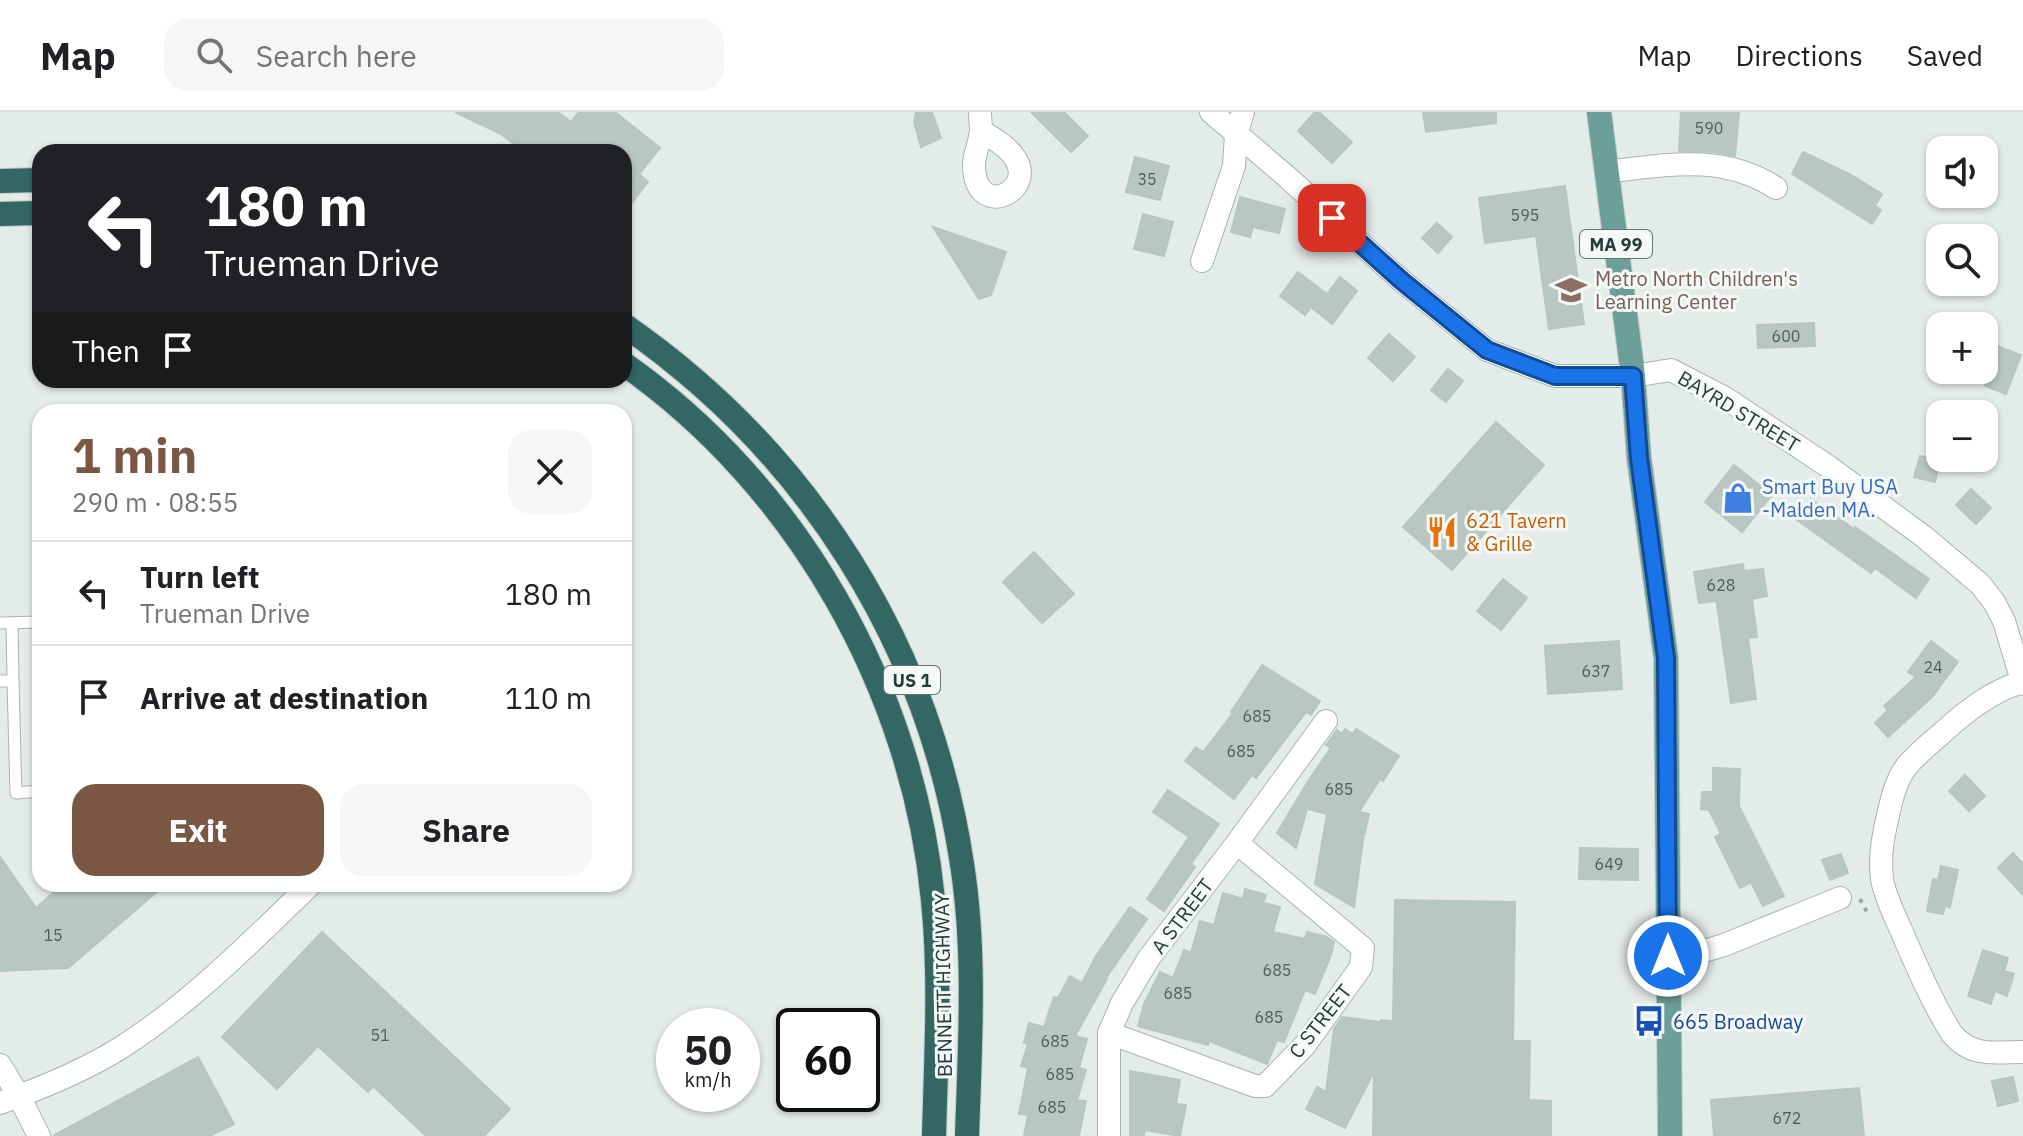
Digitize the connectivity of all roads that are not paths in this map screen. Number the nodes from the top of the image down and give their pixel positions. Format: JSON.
{"nodes":[{"id":1,"x":1211,"y":112,"type":"edge"},
{"id":2,"x":1243,"y":112,"type":"edge"},
{"id":3,"x":1599,"y":112,"type":"edge"},
{"id":4,"x":1236,"y":135,"type":"junction"},
{"id":5,"x":1606,"y":172,"type":"junction"},
{"id":6,"x":32,"y":180,"type":"edge"},
{"id":7,"x":0,"y":181,"type":"edge"},
{"id":8,"x":1776,"y":188,"type":"dead end"},
{"id":9,"x":32,"y":213,"type":"edge"},
{"id":10,"x":0,"y":214,"type":"edge"},
{"id":11,"x":1202,"y":261,"type":"dead end"},
{"id":12,"x":632,"y":331,"type":"edge"},
{"id":13,"x":632,"y":371,"type":"edge"},
{"id":14,"x":1633,"y":376,"type":"junction"},
{"id":15,"x":32,"y":622,"type":"edge"},
{"id":16,"x":6,"y":623,"type":"edge"},
{"id":17,"x":2016,"y":637,"type":"edge"},
{"id":18,"x":0,"y":681,"type":"edge"},
{"id":19,"x":13,"y":681,"type":"junction"},
{"id":20,"x":2022,"y":683,"type":"edge"},
{"id":21,"x":1326,"y":721,"type":"dead end"},
{"id":22,"x":32,"y":792,"type":"edge"},
{"id":23,"x":1237,"y":843,"type":"junction"},
{"id":24,"x":303,"y":892,"type":"edge"},
{"id":25,"x":1840,"y":898,"type":"dead end"},
{"id":26,"x":1668,"y":956,"type":"junction"},
{"id":27,"x":1109,"y":1033,"type":"junction"},
{"id":28,"x":2023,"y":1052,"type":"edge"},
{"id":29,"x":0,"y":1065,"type":"edge"},
{"id":30,"x":10,"y":1099,"type":"edge"},
{"id":31,"x":39,"y":1136,"type":"edge"},
{"id":32,"x":934,"y":1136,"type":"edge"},
{"id":33,"x":967,"y":1136,"type":"edge"},
{"id":34,"x":1109,"y":1136,"type":"edge"},
{"id":35,"x":1670,"y":1136,"type":"edge"}],
"edges":[{"from":1,"to":4,"type":"street","name":"BAYRD STREET"},
{"from":2,"to":4,"type":"street"},
{"from":3,"to":5,"type":"main road","number":"MA 99"},
{"from":4,"to":11,"type":"street"},
{"from":4,"to":14,"type":"street","name":"BAYRD STREET"},
{"from":5,"to":8,"type":"street"},
{"from":5,"to":14,"type":"main road","number":"MA 99"},
{"from":6,"to":7,"type":"highway"},
{"from":9,"to":10,"type":"highway"},
{"from":12,"to":33,"type":"highway","name":"BENNETT HIGHWAY","number":"US 1"},
{"from":13,"to":32,"type":"highway","name":"BENNETT HIGHWAY","number":"US 1"},
{"from":14,"to":17,"type":"street","name":"BAYRD STREET"},
{"from":14,"to":26,"type":"main road","number":"MA 99"},
{"from":15,"to":16,"type":"lane"},
{"from":16,"to":19,"type":"lane"},
{"from":17,"to":20,"type":"street","name":"BAYRD STREET"},
{"from":18,"to":19,"type":"lane"},
{"from":19,"to":22,"type":"lane"},
{"from":20,"to":28,"type":"street"},
{"from":21,"to":23,"type":"street","name":"A STREET"},
{"from":23,"to":27,"type":"street","name":"A STREET"},
{"from":23,"to":27,"type":"street","name":"C STREET"},
{"from":24,"to":30,"type":"street"},
{"from":25,"to":26,"type":"street"},
{"from":26,"to":35,"type":"main road","number":"MA 99"},
{"from":27,"to":34,"type":"street","name":"A STREET"},
{"from":29,"to":30,"type":"street"},
{"from":30,"to":31,"type":"street"}]}
